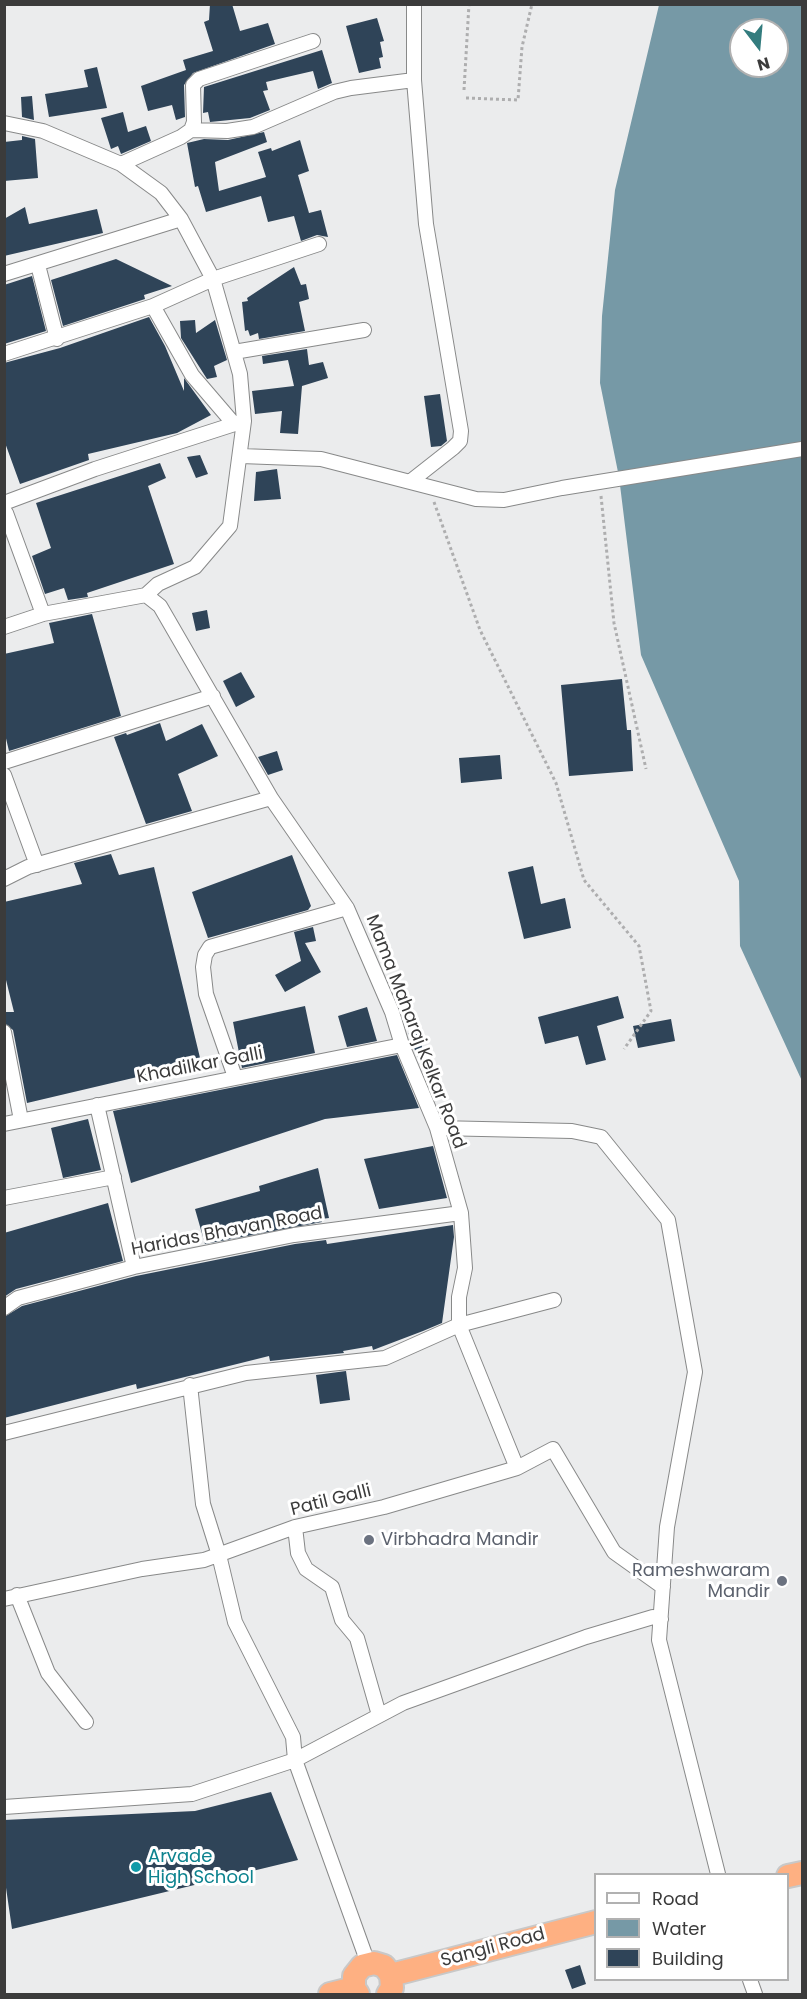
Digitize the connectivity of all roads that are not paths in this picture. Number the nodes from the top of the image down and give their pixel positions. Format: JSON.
{"nodes":[{"id":1,"x":414,"y":4,"type":"edge"},
{"id":2,"x":313,"y":41,"type":"dead end"},
{"id":3,"x":414,"y":80,"type":"junction"},
{"id":4,"x":4,"y":123,"type":"edge"},
{"id":5,"x":191,"y":130,"type":"junction"},
{"id":6,"x":121,"y":164,"type":"junction"},
{"id":7,"x":181,"y":219,"type":"junction"},
{"id":8,"x":319,"y":244,"type":"dead end"},
{"id":9,"x":38,"y":265,"type":"junction"},
{"id":10,"x":4,"y":274,"type":"edge"},
{"id":11,"x":213,"y":279,"type":"junction"},
{"id":12,"x":153,"y":306,"type":"junction"},
{"id":13,"x":364,"y":330,"type":"dead end"},
{"id":14,"x":57,"y":339,"type":"junction"},
{"id":15,"x":234,"y":352,"type":"junction"},
{"id":16,"x":4,"y":354,"type":"edge"},
{"id":17,"x":239,"y":422,"type":"junction"},
{"id":18,"x":802,"y":449,"type":"edge"},
{"id":19,"x":241,"y":456,"type":"junction"},
{"id":20,"x":411,"y":481,"type":"junction"},
{"id":21,"x":5,"y":509,"type":"edge"},
{"id":22,"x":146,"y":594,"type":"junction"},
{"id":23,"x":43,"y":614,"type":"junction"},
{"id":24,"x":4,"y":627,"type":"edge"},
{"id":25,"x":213,"y":696,"type":"junction"},
{"id":26,"x":4,"y":762,"type":"edge"},
{"id":27,"x":4,"y":775,"type":"edge"},
{"id":28,"x":271,"y":798,"type":"junction"},
{"id":29,"x":37,"y":865,"type":"junction"},
{"id":30,"x":4,"y":879,"type":"edge"},
{"id":31,"x":347,"y":908,"type":"junction"},
{"id":32,"x":4,"y":1032,"type":"edge"},
{"id":33,"x":402,"y":1045,"type":"junction"},
{"id":34,"x":235,"y":1077,"type":"junction"},
{"id":35,"x":97,"y":1105,"type":"junction"},
{"id":36,"x":21,"y":1120,"type":"junction"},
{"id":37,"x":4,"y":1124,"type":"edge"},
{"id":38,"x":437,"y":1128,"type":"junction"},
{"id":39,"x":114,"y":1177,"type":"junction"},
{"id":40,"x":4,"y":1198,"type":"edge"},
{"id":41,"x":461,"y":1213,"type":"junction"},
{"id":42,"x":134,"y":1267,"type":"junction"},
{"id":43,"x":554,"y":1300,"type":"dead end"},
{"id":44,"x":4,"y":1308,"type":"edge"},
{"id":45,"x":459,"y":1326,"type":"junction"},
{"id":46,"x":190,"y":1386,"type":"junction"},
{"id":47,"x":4,"y":1433,"type":"edge"},
{"id":48,"x":517,"y":1468,"type":"junction"},
{"id":49,"x":295,"y":1527,"type":"junction"},
{"id":50,"x":219,"y":1555,"type":"junction"},
{"id":51,"x":663,"y":1587,"type":"junction"},
{"id":52,"x":11,"y":1597,"type":"edge"},
{"id":53,"x":661,"y":1619,"type":"junction"},
{"id":54,"x":380,"y":1715,"type":"junction"},
{"id":55,"x":86,"y":1722,"type":"dead end"},
{"id":56,"x":295,"y":1760,"type":"junction"},
{"id":57,"x":4,"y":1807,"type":"edge"},
{"id":58,"x":717,"y":1873,"type":"edge"},
{"id":59,"x":594,"y":1923,"type":"edge"},
{"id":60,"x":368,"y":1963,"type":"junction"},
{"id":61,"x":389,"y":1985,"type":"edge"},
{"id":62,"x":356,"y":1991,"type":"edge"},
{"id":63,"x":330,"y":1995,"type":"edge"}],
"edges":[{"from":1,"to":3,"type":"street"},
{"from":2,"to":5,"type":"street"},
{"from":3,"to":5,"type":"street"},
{"from":3,"to":20,"type":"street"},
{"from":4,"to":6,"type":"street"},
{"from":5,"to":6,"type":"street"},
{"from":6,"to":7,"type":"street"},
{"from":7,"to":9,"type":"street"},
{"from":7,"to":11,"type":"street"},
{"from":8,"to":11,"type":"street"},
{"from":9,"to":10,"type":"street"},
{"from":9,"to":14,"type":"street"},
{"from":11,"to":12,"type":"street"},
{"from":11,"to":15,"type":"street"},
{"from":12,"to":14,"type":"street"},
{"from":12,"to":17,"type":"street"},
{"from":13,"to":15,"type":"street"},
{"from":14,"to":16,"type":"street"},
{"from":15,"to":17,"type":"street"},
{"from":17,"to":19,"type":"street"},
{"from":17,"to":21,"type":"street"},
{"from":18,"to":20,"type":"street"},
{"from":19,"to":20,"type":"street"},
{"from":19,"to":22,"type":"street"},
{"from":21,"to":23,"type":"street"},
{"from":22,"to":23,"type":"street"},
{"from":22,"to":25,"type":"street","name":"Mama Maharaj Kelkar Road"},
{"from":23,"to":24,"type":"street"},
{"from":25,"to":26,"type":"street"},
{"from":25,"to":28,"type":"street","name":"Mama Maharaj Kelkar Road"},
{"from":27,"to":29,"type":"street"},
{"from":28,"to":29,"type":"street"},
{"from":28,"to":31,"type":"street","name":"Mama Maharaj Kelkar Road"},
{"from":29,"to":30,"type":"street"},
{"from":31,"to":33,"type":"street","name":"Mama Maharaj Kelkar Road"},
{"from":31,"to":34,"type":"street"},
{"from":32,"to":36,"type":"street"},
{"from":33,"to":34,"type":"street","name":"Khadilkar Galli"},
{"from":33,"to":38,"type":"street","name":"Mama Maharaj Kelkar Road"},
{"from":34,"to":35,"type":"street","name":"Khadilkar Galli"},
{"from":35,"to":36,"type":"street","name":"Khadilkar Galli"},
{"from":35,"to":39,"type":"street"},
{"from":36,"to":37,"type":"street","name":"Khadilkar Galli"},
{"from":38,"to":41,"type":"street","name":"Mama Maharaj Kelkar Road"},
{"from":38,"to":51,"type":"street"},
{"from":39,"to":40,"type":"street"},
{"from":39,"to":42,"type":"street"},
{"from":41,"to":42,"type":"street","name":"Haridas Bhavan Road"},
{"from":41,"to":45,"type":"street","name":"Mama Maharaj Kelkar Road"},
{"from":42,"to":44,"type":"street","name":"Haridas Bhavan Road"},
{"from":43,"to":45,"type":"street"},
{"from":45,"to":46,"type":"street"},
{"from":45,"to":48,"type":"street"},
{"from":46,"to":47,"type":"street"},
{"from":46,"to":50,"type":"street"},
{"from":48,"to":49,"type":"street","name":"Patil Galli"},
{"from":48,"to":51,"type":"street","name":"Patil Galli"},
{"from":49,"to":50,"type":"street","name":"Patil Galli"},
{"from":49,"to":54,"type":"street"},
{"from":50,"to":52,"type":"street","name":"Patil Galli"},
{"from":50,"to":56,"type":"street"},
{"from":51,"to":53,"type":"street"},
{"from":52,"to":55,"type":"street"},
{"from":53,"to":54,"type":"street"},
{"from":53,"to":58,"type":"street"},
{"from":54,"to":56,"type":"street"},
{"from":56,"to":57,"type":"street"},
{"from":56,"to":60,"type":"street"},
{"from":59,"to":61,"type":"highway","name":"Sangli Road"},
{"from":60,"to":61,"type":"highway"},
{"from":60,"to":62,"type":"highway"},
{"from":62,"to":63,"type":"highway"}]}
